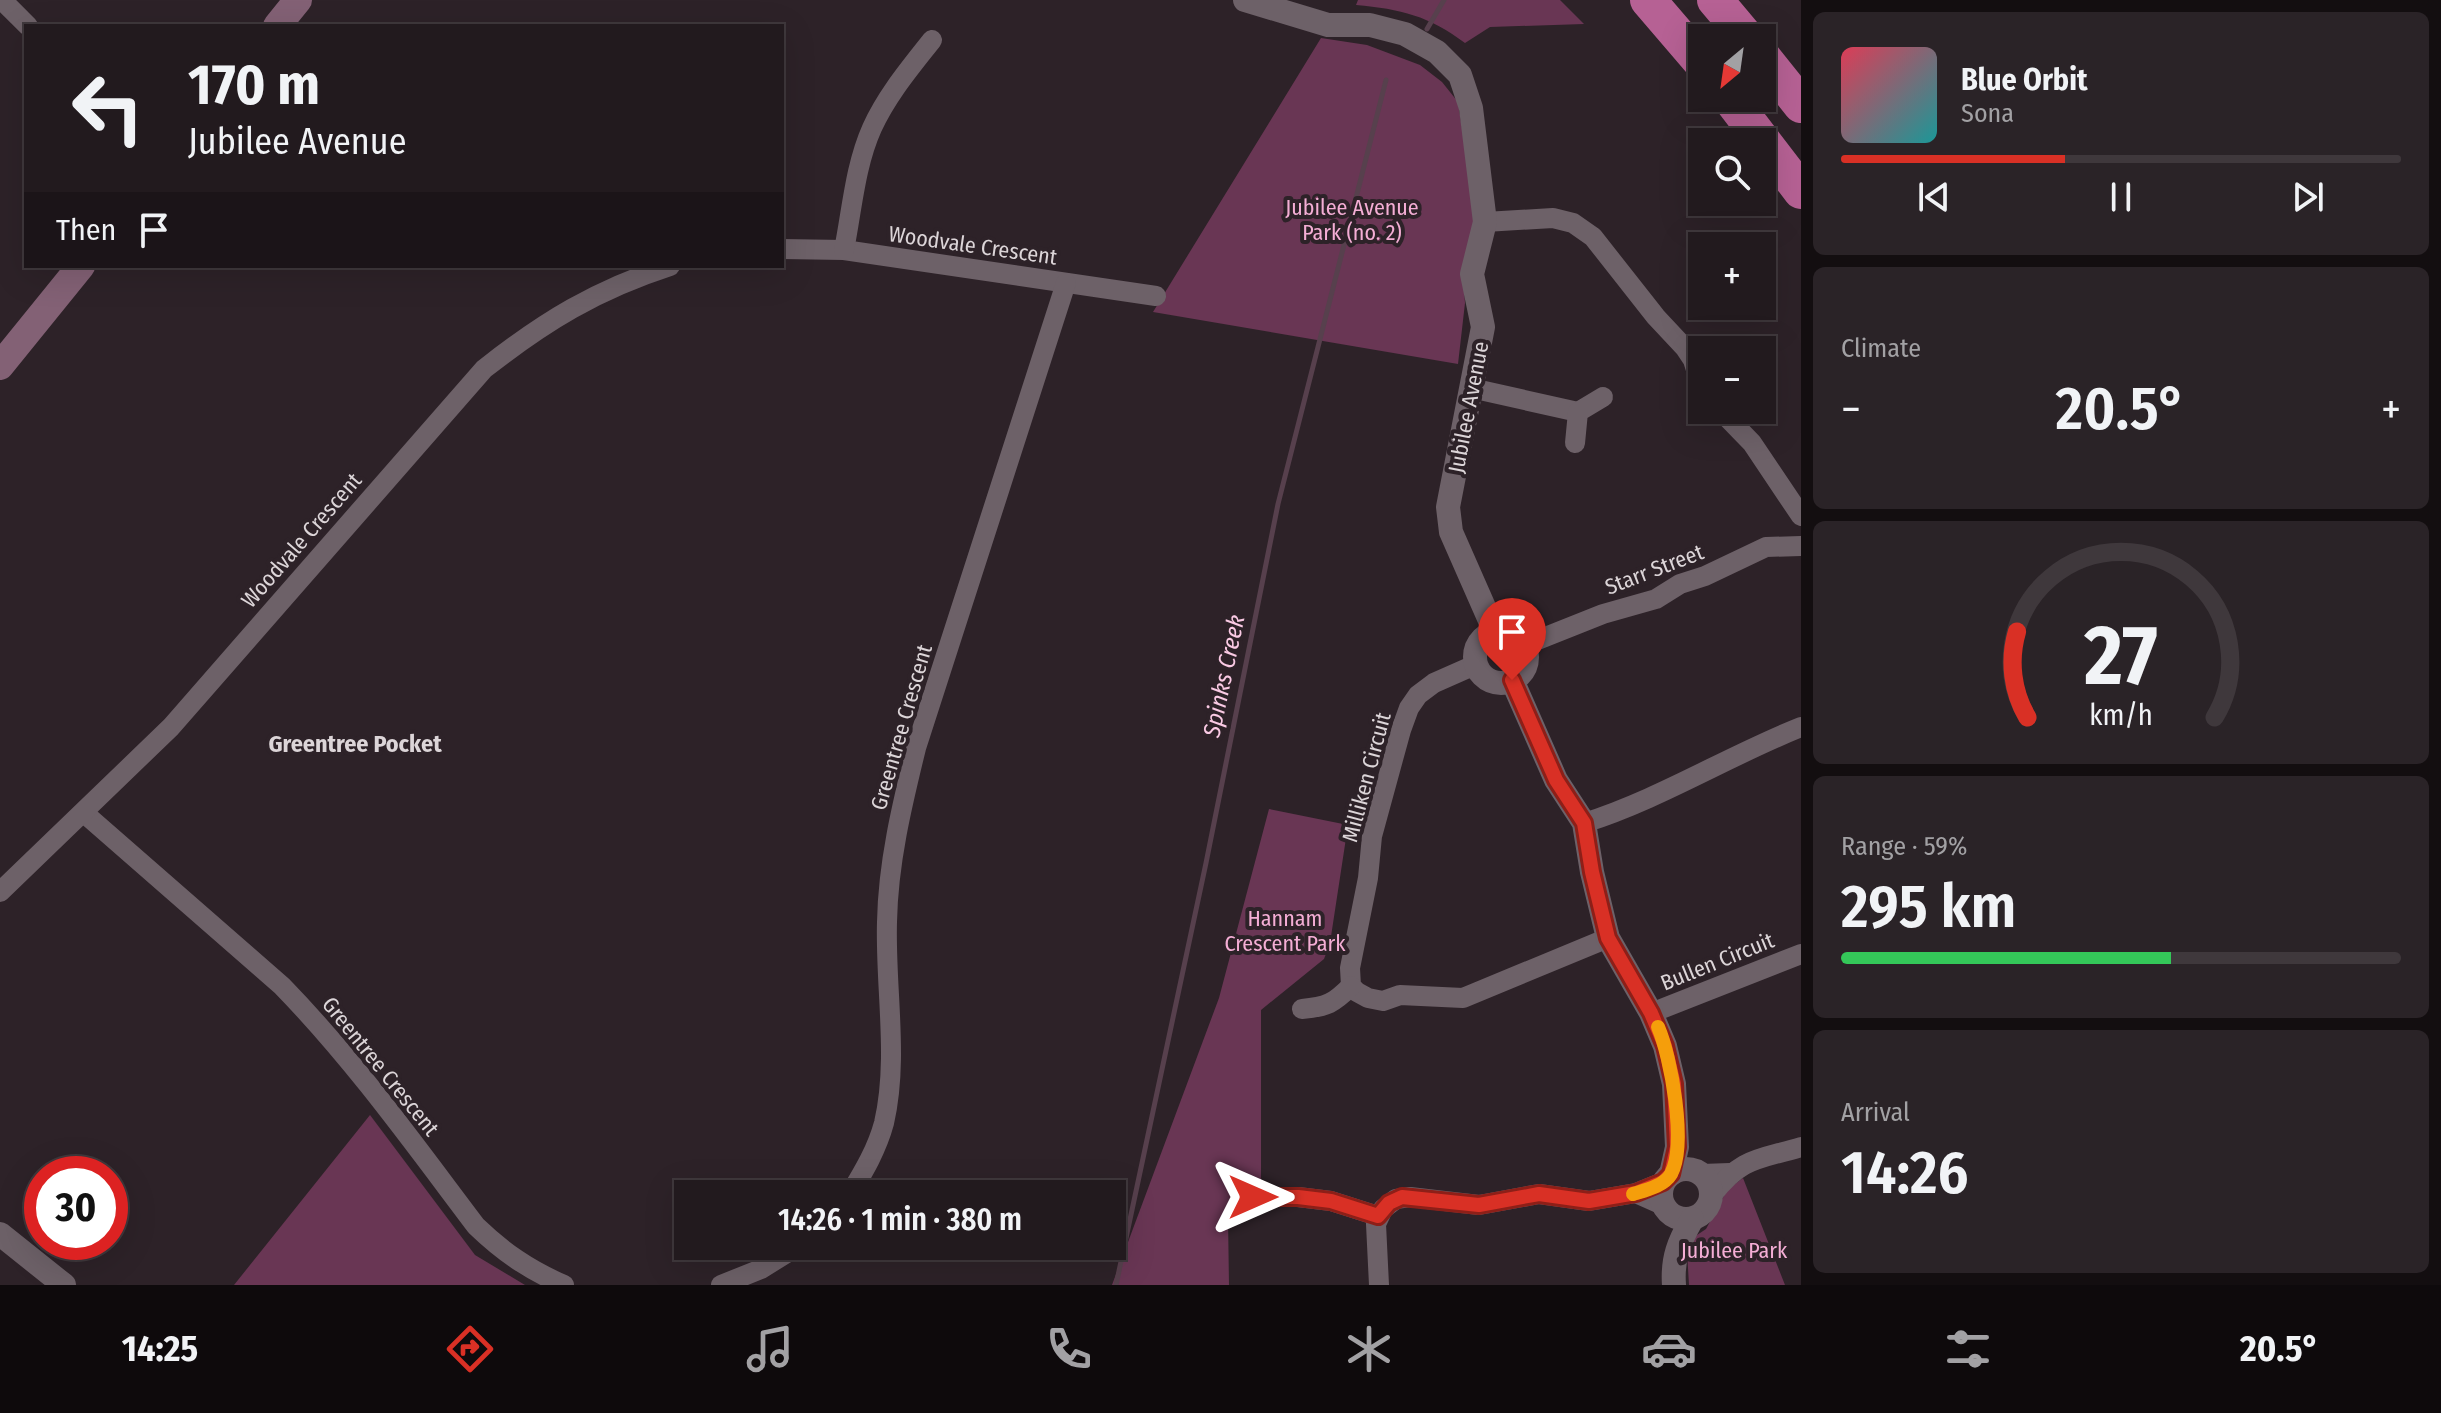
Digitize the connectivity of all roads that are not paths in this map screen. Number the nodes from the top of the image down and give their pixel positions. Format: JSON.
{"nodes":[{"id":1,"x":2,"y":0,"type":"edge"},
{"id":2,"x":298,"y":0,"type":"edge"},
{"id":3,"x":1245,"y":0,"type":"edge"},
{"id":4,"x":1648,"y":0,"type":"edge"},
{"id":5,"x":1715,"y":0,"type":"edge"},
{"id":6,"x":26,"y":24,"type":"edge"},
{"id":7,"x":279,"y":24,"type":"edge"},
{"id":8,"x":1735,"y":24,"type":"edge"},
{"id":9,"x":932,"y":40,"type":"dead end"},
{"id":10,"x":1688,"y":47,"type":"edge"},
{"id":11,"x":1776,"y":74,"type":"edge"},
{"id":12,"x":1801,"y":105,"type":"edge"},
{"id":13,"x":1741,"y":112,"type":"edge"},
{"id":14,"x":1801,"y":191,"type":"edge"},
{"id":15,"x":1485,"y":222,"type":"junction"},
{"id":16,"x":784,"y":249,"type":"edge"},
{"id":17,"x":844,"y":250,"type":"junction"},
{"id":18,"x":79,"y":268,"type":"edge"},
{"id":19,"x":664,"y":268,"type":"edge"},
{"id":20,"x":1066,"y":283,"type":"junction"},
{"id":21,"x":1156,"y":296,"type":"dead end"},
{"id":22,"x":1688,"y":352,"type":"edge"},
{"id":23,"x":0,"y":366,"type":"edge"},
{"id":24,"x":1471,"y":388,"type":"junction"},
{"id":25,"x":1603,"y":397,"type":"dead end"},
{"id":26,"x":1578,"y":412,"type":"junction"},
{"id":27,"x":1734,"y":424,"type":"edge"},
{"id":28,"x":1575,"y":443,"type":"dead end"},
{"id":29,"x":1801,"y":516,"type":"edge"},
{"id":30,"x":1801,"y":546,"type":"edge"},
{"id":31,"x":1495,"y":632,"type":"junction"},
{"id":32,"x":1525,"y":645,"type":"junction"},
{"id":33,"x":1477,"y":664,"type":"junction"},
{"id":34,"x":1512,"y":680,"type":"junction"},
{"id":35,"x":1801,"y":727,"type":"edge"},
{"id":36,"x":84,"y":813,"type":"junction"},
{"id":37,"x":1584,"y":823,"type":"junction"},
{"id":38,"x":0,"y":892,"type":"edge"},
{"id":39,"x":1608,"y":938,"type":"junction"},
{"id":40,"x":1801,"y":954,"type":"edge"},
{"id":41,"x":1351,"y":986,"type":"junction"},
{"id":42,"x":1302,"y":1009,"type":"dead end"},
{"id":43,"x":1651,"y":1013,"type":"junction"},
{"id":44,"x":1801,"y":1147,"type":"edge"},
{"id":45,"x":859,"y":1180,"type":"edge"},
{"id":46,"x":1684,"y":1192,"type":"junction"},
{"id":47,"x":1253,"y":1197,"type":"dead end"},
{"id":48,"x":1378,"y":1216,"type":"junction"},
{"id":49,"x":0,"y":1234,"type":"edge"},
{"id":50,"x":775,"y":1260,"type":"edge"},
{"id":51,"x":64,"y":1285,"type":"edge"},
{"id":52,"x":564,"y":1285,"type":"edge"},
{"id":53,"x":721,"y":1285,"type":"edge"},
{"id":54,"x":1379,"y":1285,"type":"edge"},
{"id":55,"x":1674,"y":1285,"type":"edge"}],
"edges":[{"from":1,"to":6,"type":"street"},
{"from":2,"to":7,"type":"main road"},
{"from":3,"to":15,"type":"street","name":"Jubilee Avenue"},
{"from":4,"to":10,"type":"highway"},
{"from":5,"to":8,"type":"highway"},
{"from":9,"to":17,"type":"street"},
{"from":11,"to":12,"type":"highway"},
{"from":13,"to":14,"type":"highway"},
{"from":15,"to":22,"type":"street"},
{"from":15,"to":24,"type":"street","name":"Jubilee Avenue"},
{"from":16,"to":17,"type":"street","name":"Woodvale Crescent"},
{"from":17,"to":20,"type":"street","name":"Woodvale Crescent"},
{"from":18,"to":23,"type":"main road"},
{"from":19,"to":36,"type":"street","name":"Woodvale Crescent"},
{"from":20,"to":21,"type":"street","name":"Woodvale Crescent"},
{"from":20,"to":45,"type":"street","name":"Greentree Crescent"},
{"from":24,"to":26,"type":"street"},
{"from":24,"to":31,"type":"street","name":"Jubilee Avenue"},
{"from":25,"to":26,"type":"street"},
{"from":26,"to":28,"type":"street"},
{"from":27,"to":29,"type":"street"},
{"from":30,"to":32,"type":"street","name":"Starr Street"},
{"from":31,"to":32,"type":"street"},
{"from":31,"to":33,"type":"street"},
{"from":32,"to":34,"type":"street"},
{"from":33,"to":34,"type":"street"},
{"from":33,"to":41,"type":"street","name":"Milliken Circuit"},
{"from":34,"to":37,"type":"street"},
{"from":35,"to":37,"type":"street"},
{"from":36,"to":38,"type":"street","name":"Woodvale Crescent"},
{"from":36,"to":52,"type":"street","name":"Greentree Crescent"},
{"from":37,"to":39,"type":"street"},
{"from":39,"to":41,"type":"street"},
{"from":39,"to":43,"type":"street"},
{"from":40,"to":43,"type":"street","name":"Bullen Circuit"},
{"from":41,"to":42,"type":"street"},
{"from":43,"to":46,"type":"street"},
{"from":44,"to":46,"type":"street"},
{"from":46,"to":48,"type":"street"},
{"from":46,"to":55,"type":"street"},
{"from":47,"to":48,"type":"street"},
{"from":48,"to":54,"type":"street"},
{"from":49,"to":51,"type":"street"},
{"from":50,"to":53,"type":"street"}]}
